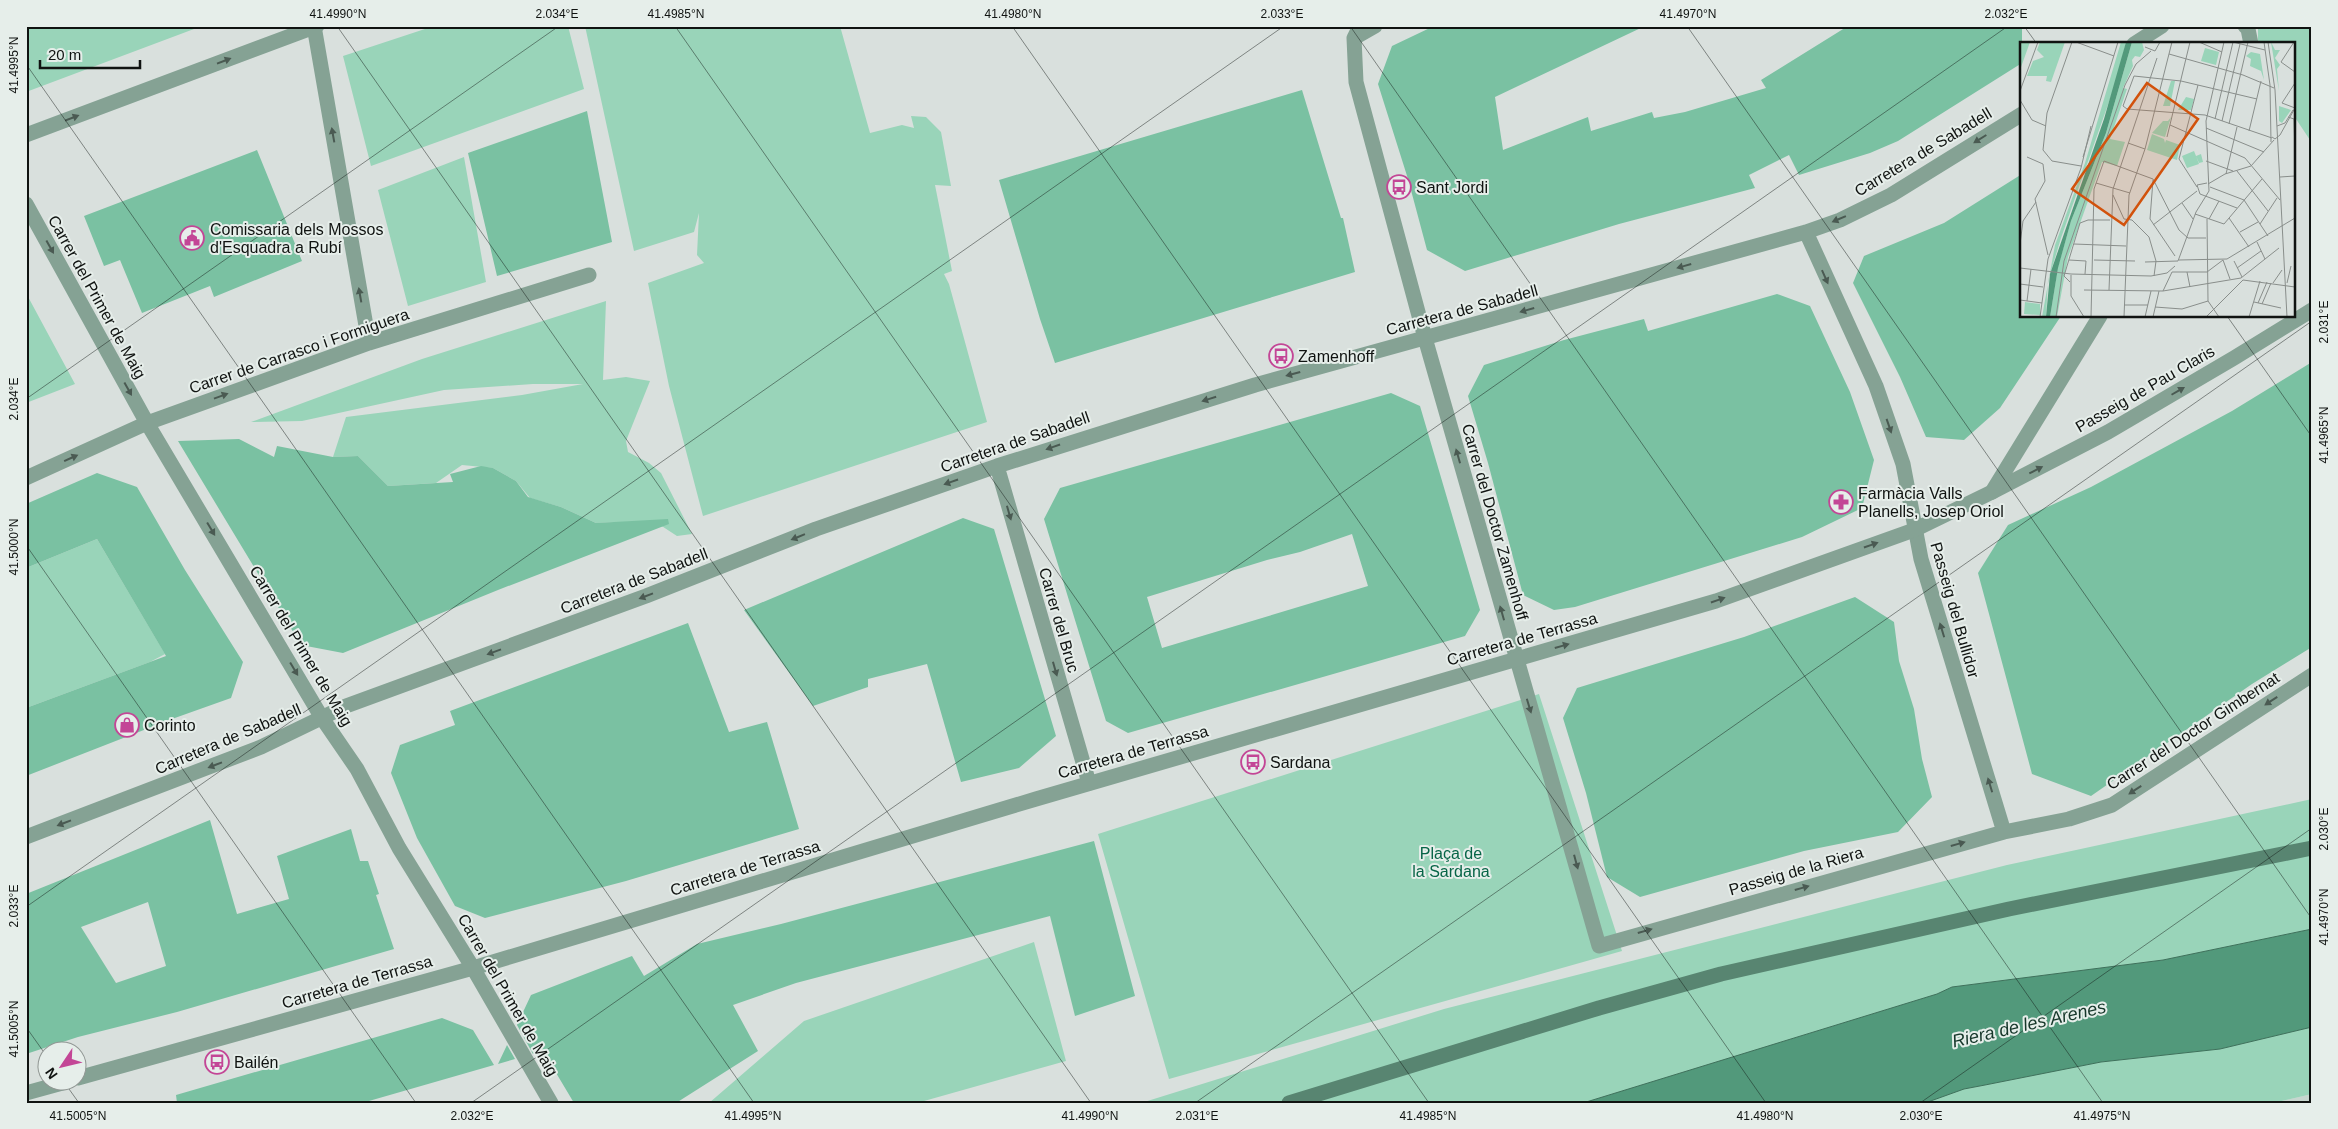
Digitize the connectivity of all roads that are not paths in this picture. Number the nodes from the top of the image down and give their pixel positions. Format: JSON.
{"nodes":[{"id":1,"x":1376,"y":26,"type":"edge"},
{"id":2,"x":2162,"y":26,"type":"edge"},
{"id":3,"x":2245,"y":26,"type":"edge"},
{"id":4,"x":315,"y":27,"type":"edge"},
{"id":5,"x":1357,"y":32,"type":"edge"},
{"id":6,"x":2137,"y":42,"type":"edge"},
{"id":7,"x":2251,"y":42,"type":"edge"},
{"id":8,"x":2020,"y":115,"type":"edge"},
{"id":9,"x":26,"y":135,"type":"edge"},
{"id":10,"x":26,"y":204,"type":"edge"},
{"id":11,"x":1806,"y":232,"type":"junction"},
{"id":12,"x":589,"y":275,"type":"dead end"},
{"id":13,"x":2312,"y":310,"type":"edge"},
{"id":14,"x":2099,"y":318,"type":"edge"},
{"id":15,"x":1425,"y":338,"type":"junction"},
{"id":16,"x":369,"y":343,"type":"junction"},
{"id":17,"x":147,"y":423,"type":"junction"},
{"id":18,"x":997,"y":466,"type":"junction"},
{"id":19,"x":26,"y":478,"type":"edge"},
{"id":20,"x":1992,"y":492,"type":"junction"},
{"id":21,"x":1914,"y":530,"type":"junction"},
{"id":22,"x":1515,"y":660,"type":"junction"},
{"id":23,"x":2312,"y":675,"type":"edge"},
{"id":24,"x":322,"y":718,"type":"junction"},
{"id":25,"x":1089,"y":784,"type":"junction"},
{"id":26,"x":2004,"y":832,"type":"junction"},
{"id":27,"x":26,"y":837,"type":"edge"},
{"id":28,"x":2312,"y":848,"type":"edge"},
{"id":29,"x":1598,"y":946,"type":"joint"},
{"id":30,"x":473,"y":968,"type":"junction"},
{"id":31,"x":88,"y":1075,"type":"edge"},
{"id":32,"x":551,"y":1103,"type":"edge"},
{"id":33,"x":1289,"y":1103,"type":"edge"}],
"edges":[{"from":1,"to":5,"type":"street"},
{"from":2,"to":6,"type":"street"},
{"from":3,"to":7,"type":"street"},
{"from":9,"to":4,"type":"street","one_way":true},
{"from":16,"to":4,"type":"street","one_way":true},
{"from":5,"to":15,"type":"street","name":"Carrer del Doctor Zamenhoff"},
{"from":8,"to":11,"type":"street","name":"Carretera de Sabadell","one_way":true},
{"from":10,"to":17,"type":"street","name":"Carrer del Primer de Maig","one_way":true},
{"from":11,"to":15,"type":"street","name":"Carretera de Sabadell","one_way":true},
{"from":11,"to":21,"type":"street","name":"Passeig del Bullidor","one_way":true},
{"from":12,"to":16,"type":"street","name":"Carrer de Carrasco i Formiguera"},
{"from":20,"to":13,"type":"street","name":"Passeig de Pau Claris","one_way":true},
{"from":14,"to":20,"type":"street"},
{"from":15,"to":18,"type":"street","name":"Carretera de Sabadell","one_way":true},
{"from":22,"to":15,"type":"street","name":"Carrer del Doctor Zamenhoff","one_way":true},
{"from":17,"to":16,"type":"street","name":"Carrer de Carrasco i Formiguera","one_way":true},
{"from":19,"to":17,"type":"street","name":"Carrer de Carrasco i Formiguera","one_way":true},
{"from":17,"to":24,"type":"street","name":"Carrer del Primer de Maig","one_way":true},
{"from":18,"to":24,"type":"street","name":"Carretera de Sabadell","one_way":true},
{"from":18,"to":25,"type":"street","name":"Carrer del Bruc","one_way":true},
{"from":20,"to":21,"type":"street","name":"Carretera de Terrassa"},
{"from":22,"to":21,"type":"street","name":"Carretera de Terrassa","one_way":true},
{"from":26,"to":21,"type":"street","name":"Passeig del Bullidor","one_way":true},
{"from":22,"to":25,"type":"street","name":"Carretera de Terrassa"},
{"from":22,"to":29,"type":"street","name":"Carrer del Doctor Zamenhoff","one_way":true},
{"from":23,"to":26,"type":"street","name":"Carrer del Doctor Gimbernat","one_way":true},
{"from":24,"to":27,"type":"street","name":"Carretera de Sabadell","one_way":true},
{"from":24,"to":30,"type":"street","name":"Carrer del Primer de Maig"},
{"from":25,"to":30,"type":"street","name":"Carretera de Terrassa"},
{"from":29,"to":26,"type":"street","name":"Passeig de la Riera","one_way":true},
{"from":28,"to":33,"type":"main road"},
{"from":30,"to":31,"type":"street","name":"Carretera de Terrassa"},
{"from":30,"to":32,"type":"street","name":"Carrer del Primer de Maig"}]}
